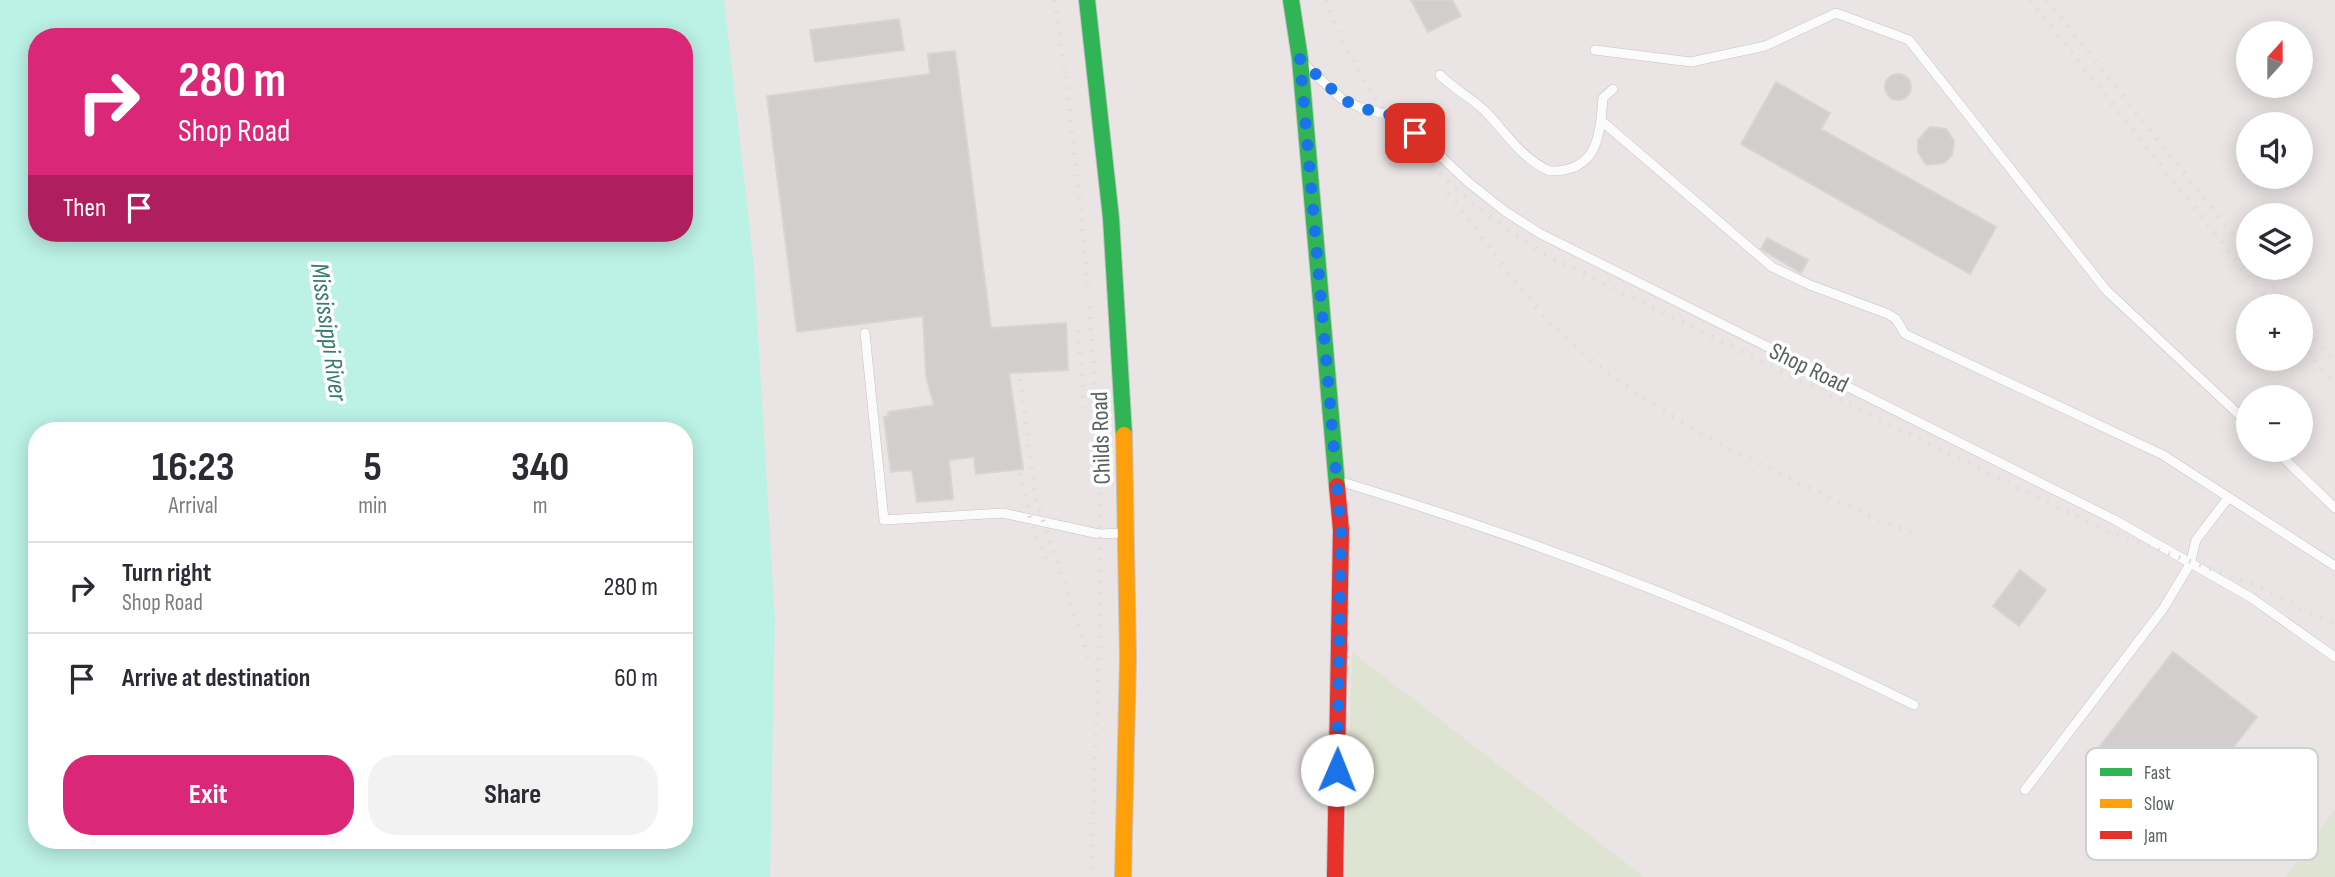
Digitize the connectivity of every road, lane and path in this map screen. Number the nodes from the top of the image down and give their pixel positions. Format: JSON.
{"nodes":[{"id":1,"x":1087,"y":0,"type":"edge"},
{"id":2,"x":1291,"y":0,"type":"edge"},
{"id":3,"x":1595,"y":50,"type":"dead end"},
{"id":4,"x":1300,"y":59,"type":"junction"},
{"id":5,"x":1440,"y":75,"type":"dead end"},
{"id":6,"x":1613,"y":89,"type":"dead end"},
{"id":7,"x":1604,"y":124,"type":"junction"},
{"id":8,"x":865,"y":333,"type":"dead end"},
{"id":9,"x":2236,"y":413,"type":"edge"},
{"id":10,"x":2287,"y":462,"type":"edge"},
{"id":11,"x":1337,"y":481,"type":"junction"},
{"id":12,"x":2228,"y":498,"type":"junction"},
{"id":13,"x":2335,"y":508,"type":"edge"},
{"id":14,"x":1126,"y":533,"type":"junction"},
{"id":15,"x":2190,"y":564,"type":"junction"},
{"id":16,"x":2335,"y":566,"type":"edge"},
{"id":17,"x":2335,"y":657,"type":"edge"},
{"id":18,"x":1914,"y":705,"type":"dead end"},
{"id":19,"x":2025,"y":790,"type":"dead end"},
{"id":20,"x":1123,"y":877,"type":"edge"},
{"id":21,"x":1335,"y":877,"type":"edge"}],
"edges":[{"from":1,"to":14,"type":"street","name":"Childs Road"},
{"from":2,"to":4,"type":"street"},
{"from":3,"to":9,"type":"lane"},
{"from":4,"to":11,"type":"street"},
{"from":4,"to":15,"type":"lane","name":"Shop Road"},
{"from":5,"to":7,"type":"lane"},
{"from":6,"to":7,"type":"lane"},
{"from":7,"to":12,"type":"lane"},
{"from":8,"to":14,"type":"lane"},
{"from":10,"to":13,"type":"lane"},
{"from":11,"to":18,"type":"lane"},
{"from":11,"to":21,"type":"street"},
{"from":12,"to":15,"type":"lane"},
{"from":12,"to":16,"type":"lane"},
{"from":14,"to":20,"type":"street","name":"Childs Road"},
{"from":15,"to":17,"type":"lane","name":"Shop Road"},
{"from":15,"to":19,"type":"lane"}]}
